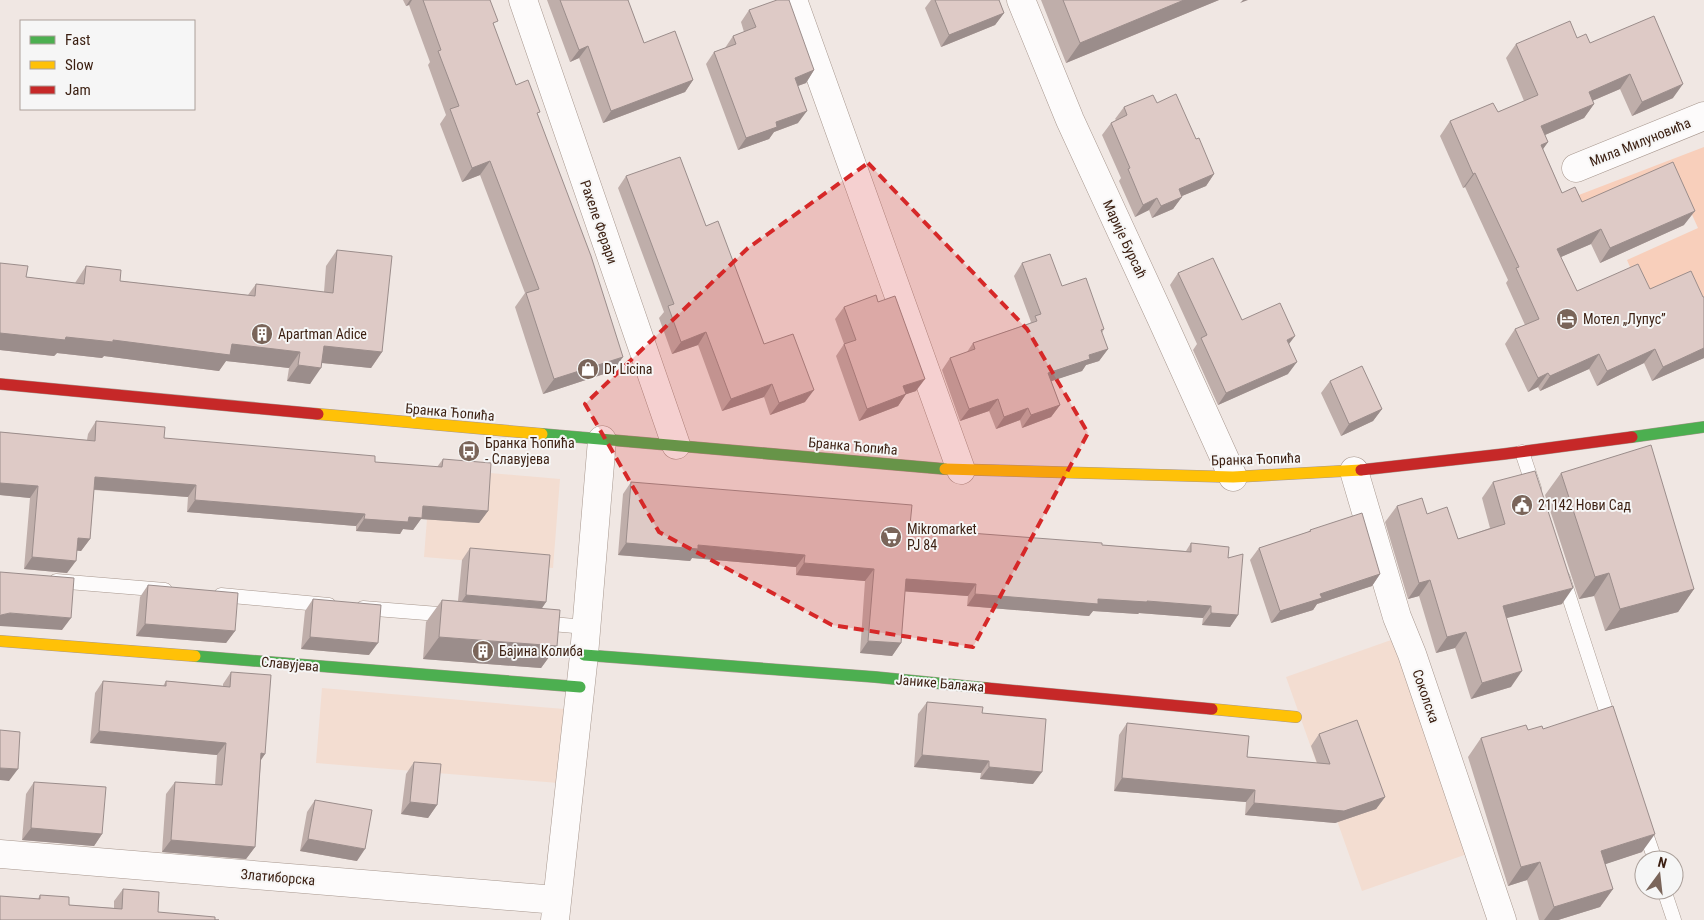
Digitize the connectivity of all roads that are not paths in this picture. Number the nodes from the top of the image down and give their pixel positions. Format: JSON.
{"nodes":[{"id":1,"x":523,"y":0,"type":"edge"},
{"id":2,"x":793,"y":0,"type":"edge"},
{"id":3,"x":1022,"y":0,"type":"edge"},
{"id":4,"x":1704,"y":116,"type":"edge"},
{"id":5,"x":1576,"y":168,"type":"dead end"},
{"id":6,"x":0,"y":384,"type":"edge"},
{"id":7,"x":1704,"y":427,"type":"edge"},
{"id":8,"x":602,"y":440,"type":"junction"},
{"id":9,"x":676,"y":445,"type":"junction"},
{"id":10,"x":1522,"y":452,"type":"junction"},
{"id":11,"x":962,"y":470,"type":"junction"},
{"id":12,"x":1354,"y":471,"type":"junction"},
{"id":13,"x":1233,"y":477,"type":"junction"},
{"id":14,"x":1537,"y":499,"type":"edge"},
{"id":15,"x":1559,"y":566,"type":"edge"},
{"id":16,"x":39,"y":579,"type":"edge"},
{"id":17,"x":174,"y":591,"type":"edge"},
{"id":18,"x":203,"y":594,"type":"edge"},
{"id":19,"x":465,"y":616,"type":"edge"},
{"id":20,"x":523,"y":622,"type":"edge"},
{"id":21,"x":586,"y":628,"type":"junction"},
{"id":22,"x":0,"y":641,"type":"edge"},
{"id":23,"x":584,"y":655,"type":"junction"},
{"id":24,"x":580,"y":687,"type":"junction"},
{"id":25,"x":1296,"y":717,"type":"dead end"},
{"id":26,"x":1615,"y":737,"type":"edge"},
{"id":27,"x":1639,"y":812,"type":"edge"},
{"id":28,"x":1652,"y":850,"type":"edge"},
{"id":29,"x":0,"y":854,"type":"edge"},
{"id":30,"x":1667,"y":900,"type":"edge"},
{"id":31,"x":556,"y":910,"type":"edge"},
{"id":32,"x":1502,"y":920,"type":"edge"},
{"id":33,"x":1674,"y":920,"type":"edge"}],
"edges":[{"from":1,"to":9,"type":"street","name":"Рахеле Ферари"},
{"from":2,"to":11,"type":"street"},
{"from":3,"to":13,"type":"street","name":"Марије Бурсаћ"},
{"from":4,"to":5,"type":"street","name":"Мила Милуновића"},
{"from":6,"to":8,"type":"street","name":"Бранка Ћопића"},
{"from":7,"to":10,"type":"street","name":"Бранка Ћопића"},
{"from":8,"to":9,"type":"street","name":"Бранка Ћопића"},
{"from":8,"to":21,"type":"street"},
{"from":9,"to":11,"type":"street","name":"Бранка Ћопића"},
{"from":10,"to":12,"type":"street","name":"Бранка Ћопића"},
{"from":10,"to":14,"type":"lane"},
{"from":11,"to":13,"type":"street","name":"Бранка Ћопића"},
{"from":12,"to":13,"type":"street","name":"Бранка Ћопића"},
{"from":12,"to":32,"type":"street","name":"Соколска"},
{"from":15,"to":26,"type":"lane"},
{"from":16,"to":17,"type":"lane"},
{"from":18,"to":19,"type":"lane"},
{"from":20,"to":21,"type":"lane"},
{"from":21,"to":23,"type":"street"},
{"from":22,"to":24,"type":"street","name":"Славујева"},
{"from":23,"to":24,"type":"street"},
{"from":23,"to":25,"type":"street","name":"Јанике Балажа"},
{"from":24,"to":31,"type":"street"},
{"from":27,"to":28,"type":"lane"},
{"from":29,"to":31,"type":"street","name":"Златиборска"},
{"from":30,"to":33,"type":"lane"}]}
